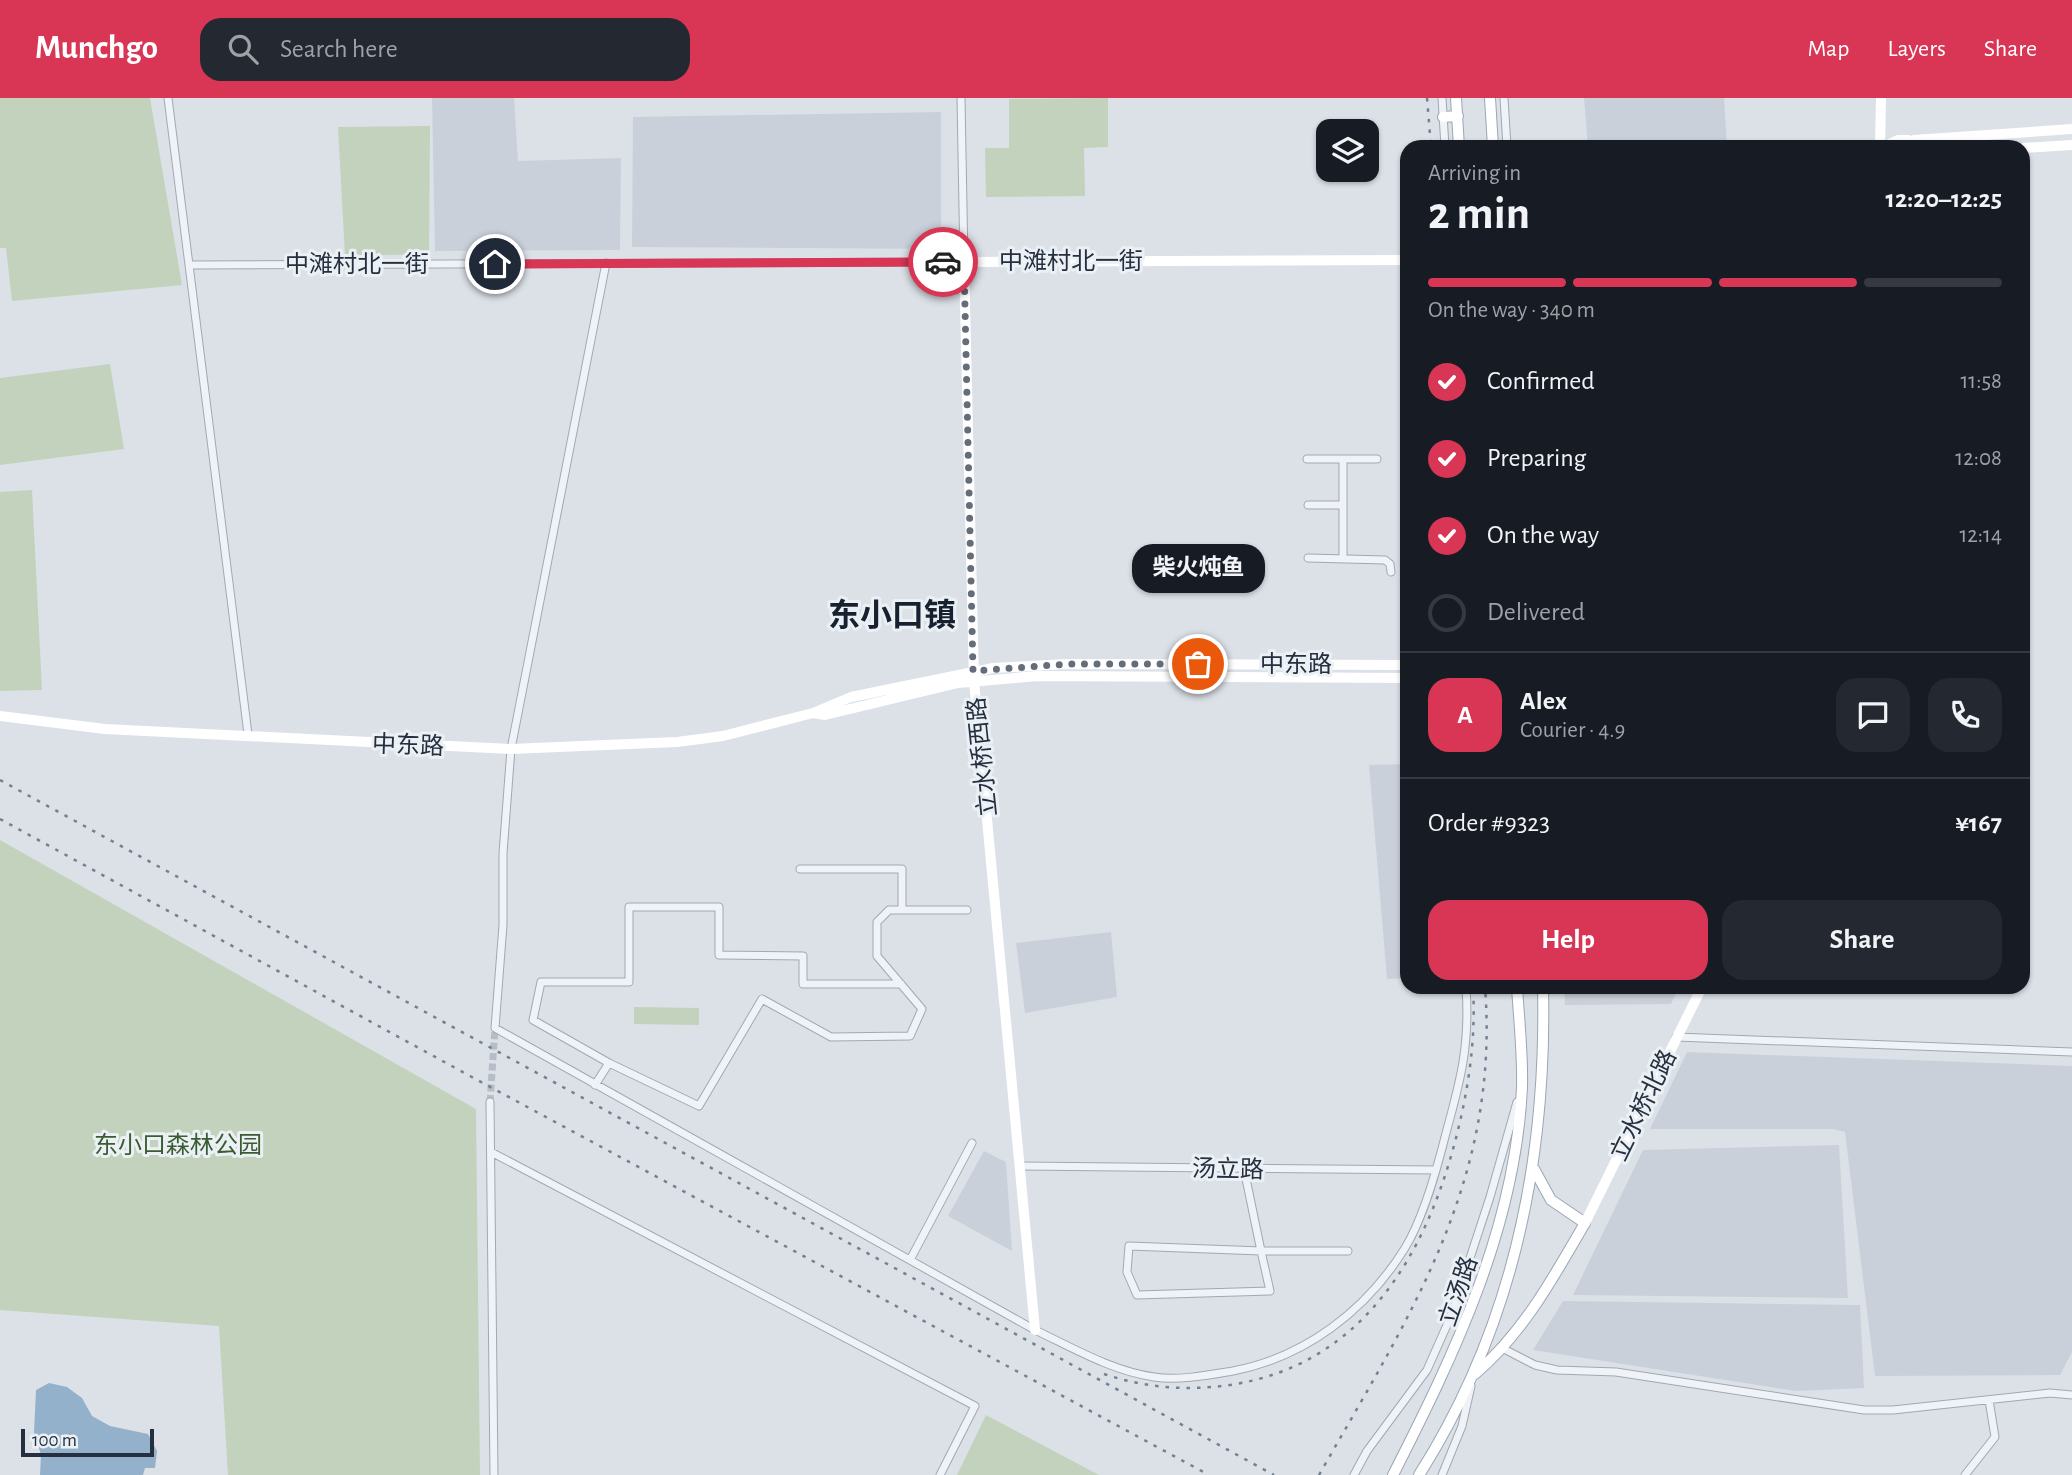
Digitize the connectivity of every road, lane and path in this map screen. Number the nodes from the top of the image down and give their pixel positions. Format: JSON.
{"nodes":[{"id":1,"x":168,"y":98,"type":"edge"},
{"id":2,"x":961,"y":98,"type":"edge"},
{"id":3,"x":1442,"y":98,"type":"edge"},
{"id":4,"x":1457,"y":98,"type":"edge"},
{"id":5,"x":1490,"y":98,"type":"edge"},
{"id":6,"x":1504,"y":98,"type":"edge"},
{"id":7,"x":1881,"y":98,"type":"edge"},
{"id":8,"x":1458,"y":116,"type":"junction"},
{"id":9,"x":1443,"y":117,"type":"junction"},
{"id":10,"x":2072,"y":129,"type":"edge"},
{"id":11,"x":1445,"y":140,"type":"edge"},
{"id":12,"x":1460,"y":140,"type":"edge"},
{"id":13,"x":1493,"y":140,"type":"edge"},
{"id":14,"x":1507,"y":140,"type":"edge"},
{"id":15,"x":1882,"y":140,"type":"edge"},
{"id":16,"x":1928,"y":140,"type":"edge"},
{"id":17,"x":2072,"y":145,"type":"edge"},
{"id":18,"x":2030,"y":148,"type":"edge"},
{"id":19,"x":1400,"y":260,"type":"edge"},
{"id":20,"x":964,"y":262,"type":"junction"},
{"id":21,"x":606,"y":263,"type":"junction"},
{"id":22,"x":190,"y":265,"type":"junction"},
{"id":23,"x":1307,"y":458,"type":"dead end"},
{"id":24,"x":1343,"y":459,"type":"junction"},
{"id":25,"x":1377,"y":459,"type":"dead end"},
{"id":26,"x":1308,"y":505,"type":"dead end"},
{"id":27,"x":1343,"y":505,"type":"junction"},
{"id":28,"x":1308,"y":558,"type":"dead end"},
{"id":29,"x":1343,"y":559,"type":"junction"},
{"id":30,"x":1391,"y":572,"type":"dead end"},
{"id":31,"x":1400,"y":665,"type":"edge"},
{"id":32,"x":974,"y":676,"type":"junction"},
{"id":33,"x":1400,"y":678,"type":"edge"},
{"id":34,"x":0,"y":716,"type":"edge"},
{"id":35,"x":248,"y":734,"type":"junction"},
{"id":36,"x":511,"y":749,"type":"junction"},
{"id":37,"x":800,"y":869,"type":"dead end"},
{"id":38,"x":902,"y":910,"type":"junction"},
{"id":39,"x":967,"y":910,"type":"dead end"},
{"id":40,"x":901,"y":984,"type":"junction"},
{"id":41,"x":1466,"y":994,"type":"edge"},
{"id":42,"x":1517,"y":994,"type":"edge"},
{"id":43,"x":1543,"y":994,"type":"edge"},
{"id":44,"x":1698,"y":994,"type":"edge"},
{"id":45,"x":1676,"y":1037,"type":"junction"},
{"id":46,"x":2072,"y":1052,"type":"edge"},
{"id":47,"x":609,"y":1063,"type":"junction"},
{"id":48,"x":595,"y":1085,"type":"junction"},
{"id":49,"x":1522,"y":1088,"type":"junction"},
{"id":50,"x":490,"y":1102,"type":"tunnel mouth"},
{"id":51,"x":972,"y":1143,"type":"dead end"},
{"id":52,"x":491,"y":1152,"type":"junction"},
{"id":53,"x":1021,"y":1166,"type":"junction"},
{"id":54,"x":1244,"y":1169,"type":"junction"},
{"id":55,"x":1534,"y":1169,"type":"junction"},
{"id":56,"x":1436,"y":1170,"type":"junction"},
{"id":57,"x":1585,"y":1223,"type":"junction"},
{"id":58,"x":1261,"y":1251,"type":"junction"},
{"id":59,"x":1348,"y":1251,"type":"dead end"},
{"id":60,"x":910,"y":1260,"type":"junction"},
{"id":61,"x":1035,"y":1330,"type":"junction"},
{"id":62,"x":1504,"y":1349,"type":"junction"},
{"id":63,"x":1473,"y":1376,"type":"junction"},
{"id":64,"x":2072,"y":1395,"type":"edge"},
{"id":65,"x":1989,"y":1400,"type":"junction"},
{"id":66,"x":494,"y":1475,"type":"edge"},
{"id":67,"x":940,"y":1475,"type":"edge"},
{"id":68,"x":1354,"y":1475,"type":"edge"},
{"id":69,"x":1392,"y":1475,"type":"edge"},
{"id":70,"x":1419,"y":1475,"type":"edge"},
{"id":71,"x":1442,"y":1475,"type":"edge"},
{"id":72,"x":1965,"y":1475,"type":"edge"}],
"edges":[{"from":1,"to":22,"type":"street"},
{"from":2,"to":20,"type":"street","name":"立水桥西路"},
{"from":3,"to":9,"type":"street"},
{"from":4,"to":8,"type":"main road"},
{"from":5,"to":13,"type":"main road"},
{"from":6,"to":14,"type":"street"},
{"from":7,"to":15,"type":"street"},
{"from":8,"to":9,"type":"main road"},
{"from":8,"to":12,"type":"main road"},
{"from":9,"to":11,"type":"street"},
{"from":10,"to":16,"type":"street"},
{"from":17,"to":18,"type":"street"},
{"from":19,"to":20,"type":"street","name":"中滩村北一街"},
{"from":20,"to":21,"type":"street","name":"中滩村北一街"},
{"from":20,"to":32,"type":"street","name":"立水桥西路"},
{"from":21,"to":22,"type":"street","name":"中滩村北一街"},
{"from":21,"to":36,"type":"street"},
{"from":22,"to":35,"type":"street"},
{"from":23,"to":24,"type":"street"},
{"from":24,"to":25,"type":"street"},
{"from":24,"to":27,"type":"street"},
{"from":26,"to":27,"type":"street"},
{"from":27,"to":29,"type":"street"},
{"from":28,"to":29,"type":"street"},
{"from":29,"to":30,"type":"street"},
{"from":31,"to":32,"type":"street","name":"中东路"},
{"from":32,"to":33,"type":"street","name":"中东路"},
{"from":32,"to":36,"type":"street","name":"中东路"},
{"from":32,"to":53,"type":"street","name":"立水桥西路"},
{"from":34,"to":35,"type":"street","name":"中东路"},
{"from":35,"to":36,"type":"street","name":"中东路"},
{"from":36,"to":48,"type":"street"},
{"from":37,"to":38,"type":"street"},
{"from":38,"to":39,"type":"street"},
{"from":38,"to":40,"type":"street"},
{"from":40,"to":47,"type":"street"},
{"from":40,"to":47,"type":"street"},
{"from":41,"to":56,"type":"street"},
{"from":42,"to":49,"type":"main road","name":"立汤路"},
{"from":43,"to":55,"type":"main road","name":"立汤路"},
{"from":44,"to":45,"type":"street","name":"立水桥北路"},
{"from":45,"to":46,"type":"street"},
{"from":45,"to":57,"type":"street","name":"立水桥北路"},
{"from":47,"to":48,"type":"street"},
{"from":48,"to":60,"type":"street"},
{"from":49,"to":68,"type":"street","name":"立汤路"},
{"from":49,"to":69,"type":"main road","name":"立汤路"},
{"from":50,"to":52,"type":"street"},
{"from":51,"to":60,"type":"street"},
{"from":52,"to":66,"type":"street"},
{"from":52,"to":67,"type":"street"},
{"from":53,"to":54,"type":"street","name":"汤立路"},
{"from":53,"to":61,"type":"street","name":"立水桥西路"},
{"from":54,"to":56,"type":"street","name":"汤立路"},
{"from":54,"to":58,"type":"street"},
{"from":55,"to":57,"type":"main road"},
{"from":55,"to":63,"type":"main road","name":"立汤路"},
{"from":56,"to":61,"type":"street"},
{"from":57,"to":62,"type":"main road"},
{"from":58,"to":58,"type":"street"},
{"from":58,"to":59,"type":"street"},
{"from":60,"to":61,"type":"street"},
{"from":62,"to":63,"type":"main road"},
{"from":62,"to":65,"type":"street"},
{"from":63,"to":70,"type":"main road","name":"立汤路"},
{"from":63,"to":71,"type":"street","name":"立汤路"},
{"from":64,"to":65,"type":"street"},
{"from":65,"to":72,"type":"street"}]}
